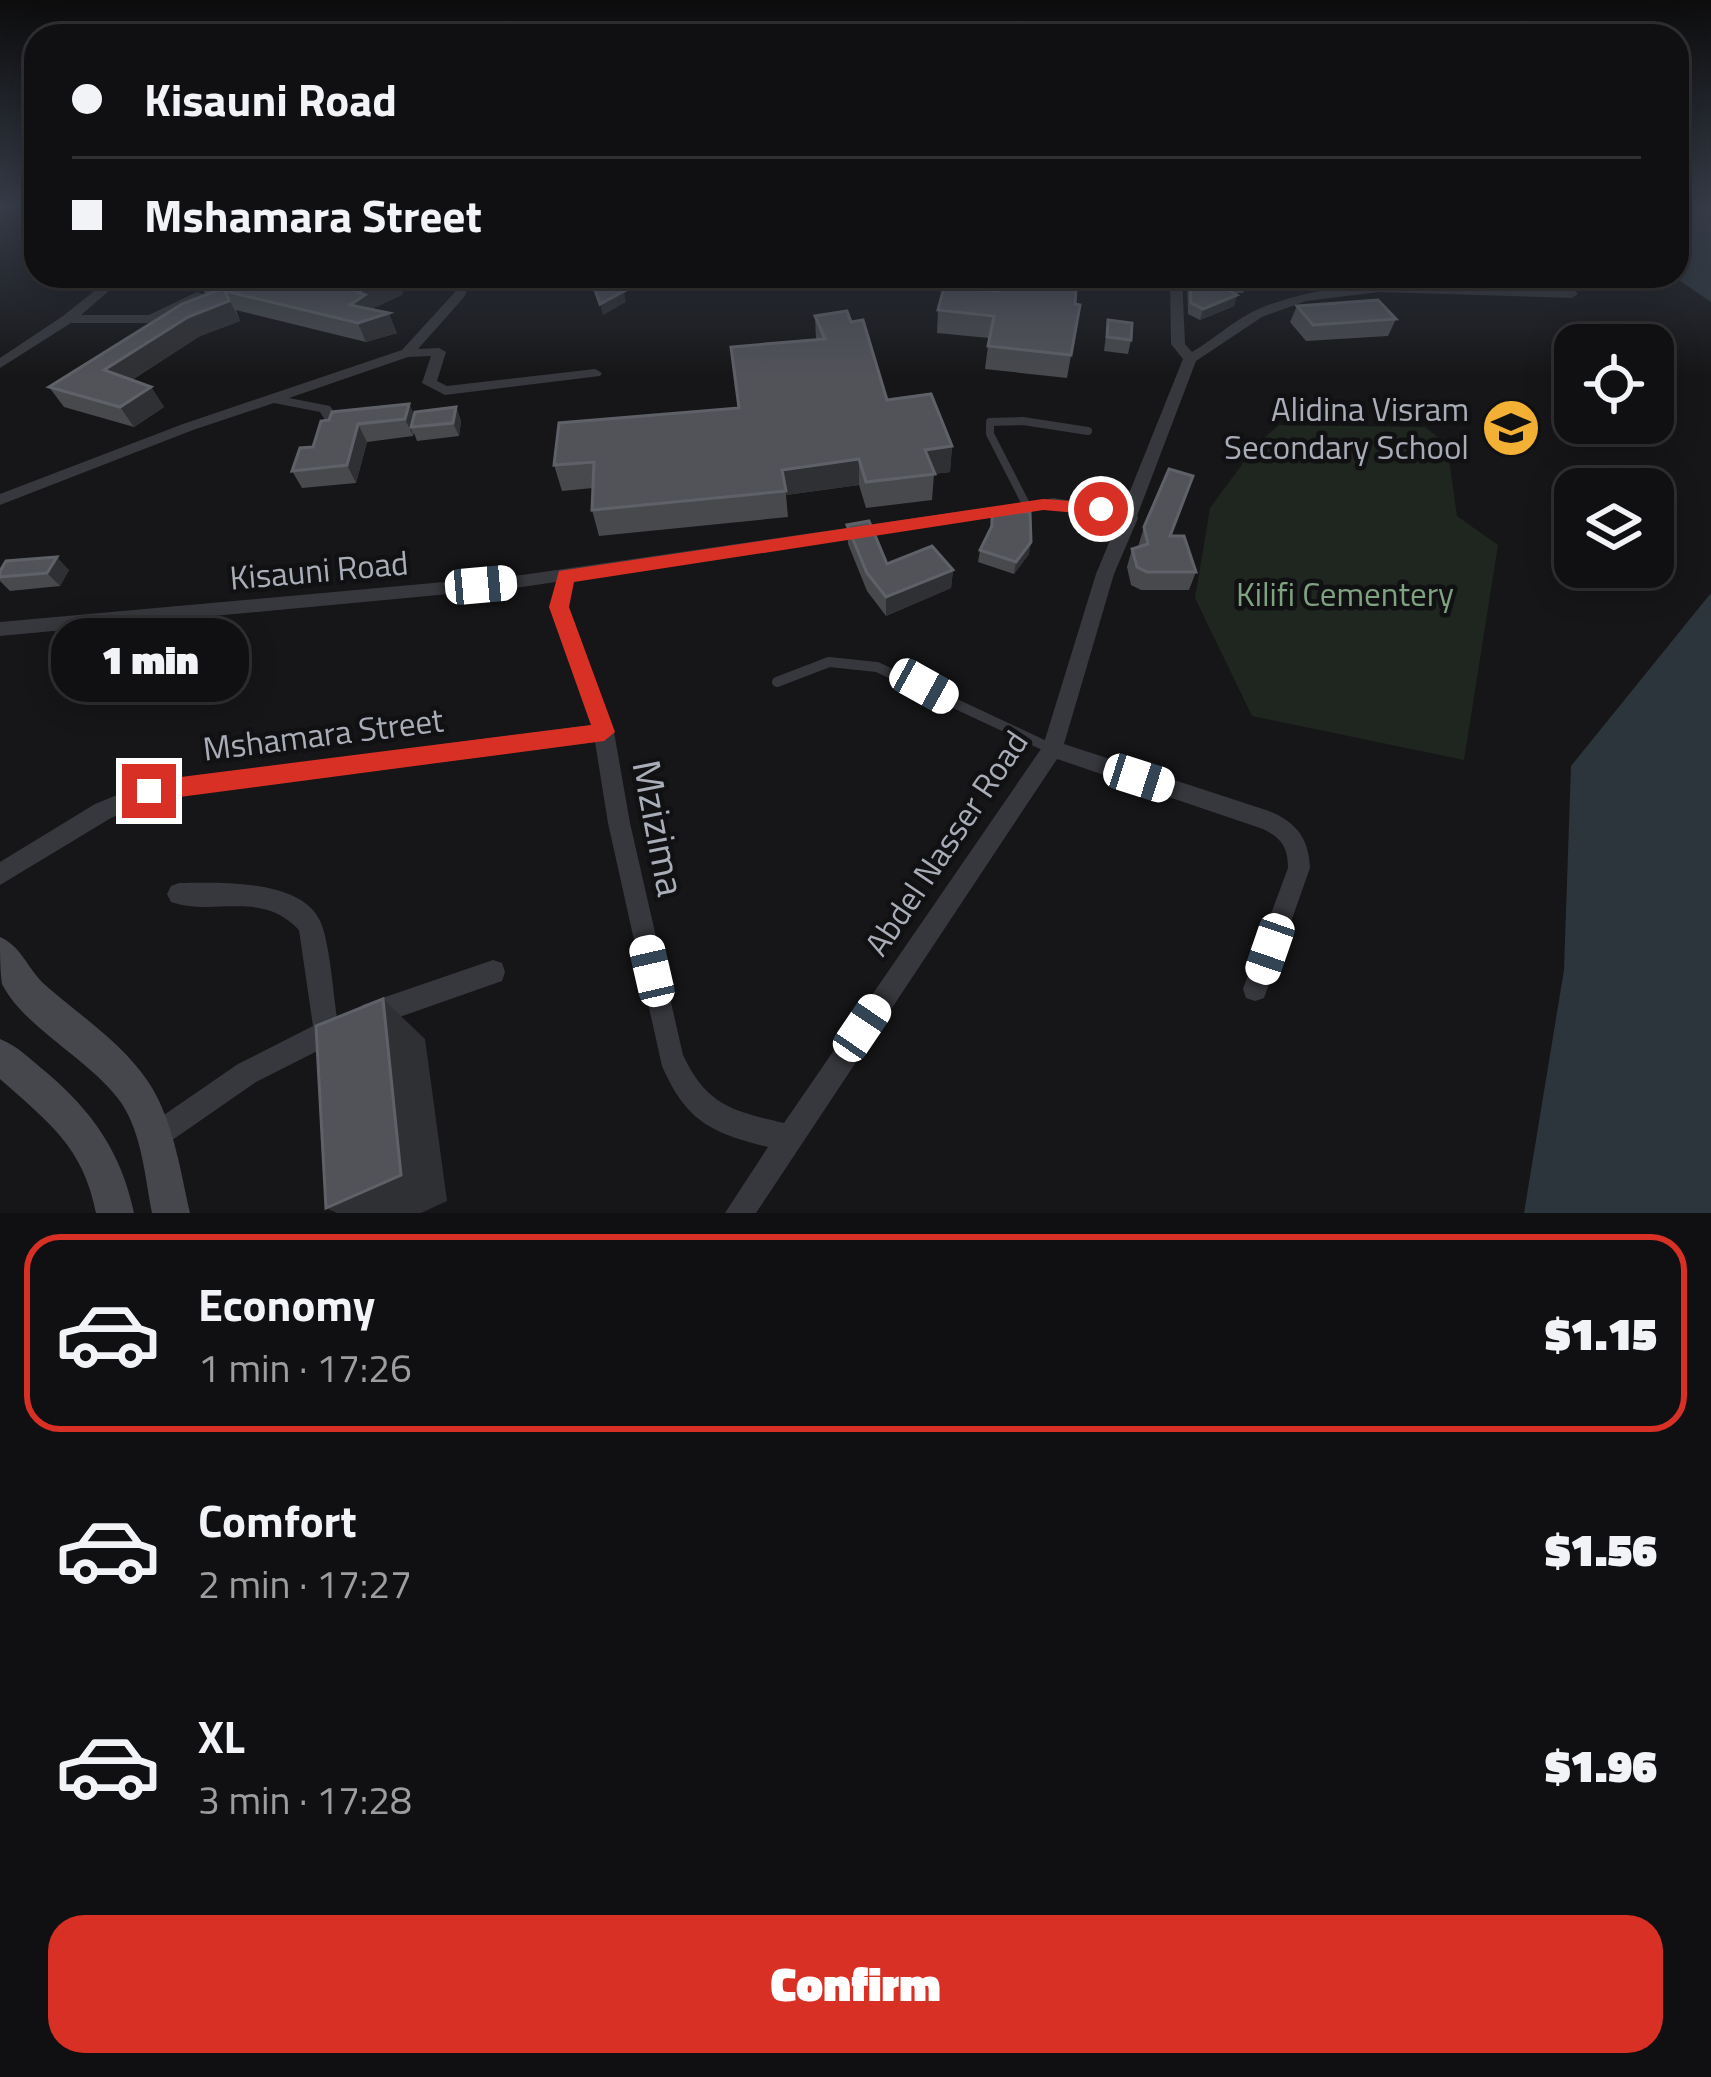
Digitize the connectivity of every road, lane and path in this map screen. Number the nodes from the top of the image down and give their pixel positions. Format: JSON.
{"nodes":[{"id":1,"x":105,"y":288,"type":"edge"},
{"id":2,"x":462,"y":288,"type":"edge"},
{"id":3,"x":1176,"y":288,"type":"edge"},
{"id":4,"x":1567,"y":288,"type":"edge"},
{"id":5,"x":201,"y":295,"type":"edge"},
{"id":6,"x":68,"y":319,"type":"junction"},
{"id":7,"x":407,"y":353,"type":"junction"},
{"id":8,"x":1190,"y":359,"type":"junction"},
{"id":9,"x":0,"y":364,"type":"edge"},
{"id":10,"x":595,"y":373,"type":"dead end"},
{"id":11,"x":274,"y":399,"type":"junction"},
{"id":12,"x":329,"y":431,"type":"edge"},
{"id":13,"x":1088,"y":431,"type":"dead end"},
{"id":14,"x":0,"y":500,"type":"edge"},
{"id":15,"x":1028,"y":508,"type":"junction"},
{"id":16,"x":1130,"y":518,"type":"junction"},
{"id":17,"x":566,"y":576,"type":"junction"},
{"id":18,"x":522,"y":581,"type":"junction"},
{"id":19,"x":559,"y":607,"type":"junction"},
{"id":20,"x":3,"y":630,"type":"edge"},
{"id":21,"x":777,"y":682,"type":"dead end"},
{"id":22,"x":604,"y":732,"type":"junction"},
{"id":23,"x":1052,"y":749,"type":"junction"},
{"id":24,"x":0,"y":874,"type":"edge"},
{"id":25,"x":179,"y":894,"type":"dead end"},
{"id":26,"x":0,"y":953,"type":"edge"},
{"id":27,"x":493,"y":972,"type":"dead end"},
{"id":28,"x":1256,"y":989,"type":"dead end"},
{"id":29,"x":326,"y":1032,"type":"junction"},
{"id":30,"x":0,"y":1056,"type":"edge"},
{"id":31,"x":155,"y":1138,"type":"junction"},
{"id":32,"x":788,"y":1138,"type":"junction"},
{"id":33,"x":115,"y":1213,"type":"edge"},
{"id":34,"x":171,"y":1213,"type":"edge"},
{"id":35,"x":739,"y":1213,"type":"edge"}],
"edges":[{"from":1,"to":6,"type":"street"},
{"from":2,"to":7,"type":"street"},
{"from":3,"to":8,"type":"street"},
{"from":4,"to":8,"type":"street"},
{"from":5,"to":6,"type":"street"},
{"from":6,"to":9,"type":"street"},
{"from":7,"to":10,"type":"street"},
{"from":7,"to":11,"type":"street"},
{"from":8,"to":16,"type":"street","name":"Abdel Nasser Road"},
{"from":11,"to":12,"type":"street"},
{"from":11,"to":14,"type":"street"},
{"from":13,"to":15,"type":"lane"},
{"from":15,"to":16,"type":"street","name":"Kisauni Road"},
{"from":15,"to":17,"type":"street","name":"Kisauni Road"},
{"from":16,"to":23,"type":"street","name":"Abdel Nasser Road"},
{"from":17,"to":18,"type":"street","name":"Kisauni Road"},
{"from":17,"to":19,"type":"street"},
{"from":18,"to":19,"type":"street"},
{"from":18,"to":20,"type":"street","name":"Kisauni Road"},
{"from":19,"to":22,"type":"street","name":"Mzizima"},
{"from":21,"to":23,"type":"lane"},
{"from":22,"to":24,"type":"street","name":"Mshamara Street"},
{"from":22,"to":32,"type":"street","name":"Mzizima"},
{"from":23,"to":28,"type":"street"},
{"from":23,"to":32,"type":"street","name":"Abdel Nasser Road"},
{"from":25,"to":29,"type":"street"},
{"from":26,"to":31,"type":"main road"},
{"from":27,"to":29,"type":"street"},
{"from":29,"to":31,"type":"street"},
{"from":30,"to":33,"type":"main road"},
{"from":31,"to":34,"type":"main road"},
{"from":32,"to":35,"type":"street","name":"Abdel Nasser Road"}]}
